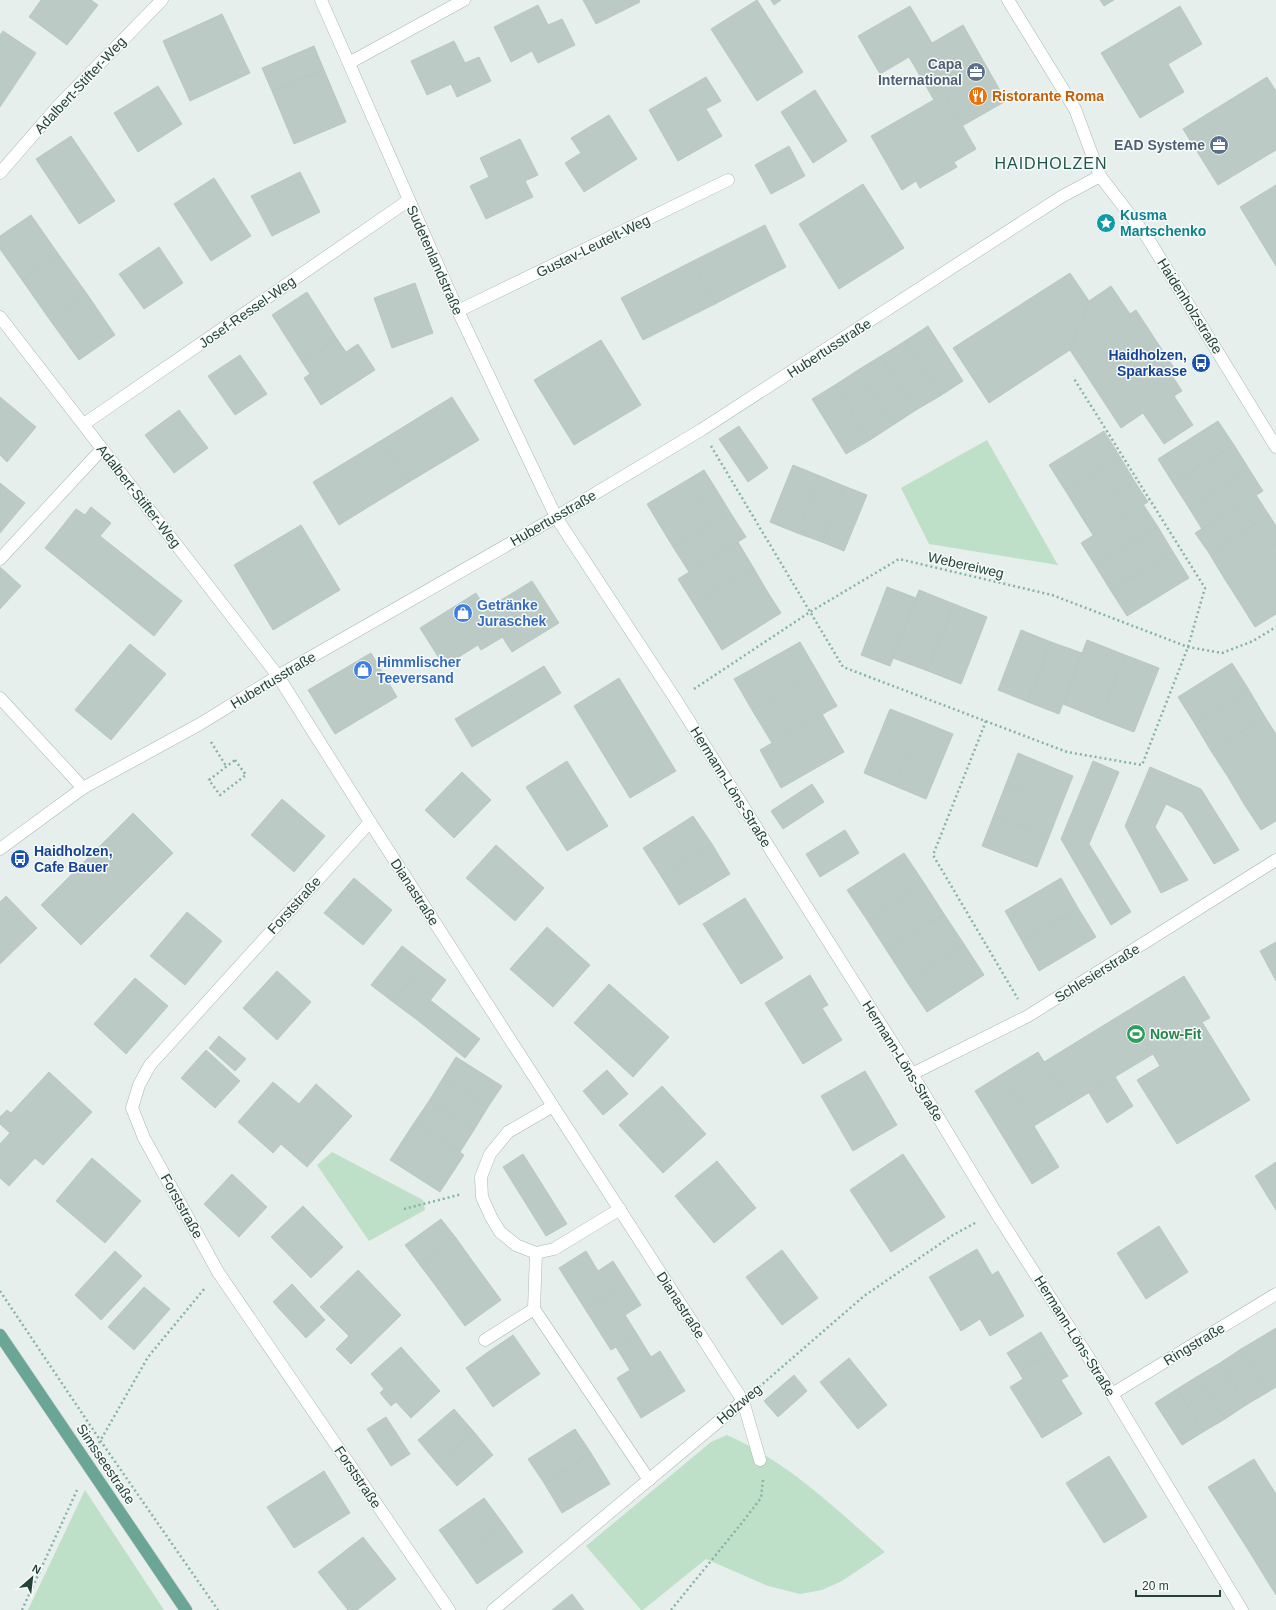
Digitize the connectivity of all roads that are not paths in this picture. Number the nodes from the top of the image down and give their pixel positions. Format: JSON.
{"nodes":[{"id":1,"x":162,"y":0,"type":"edge"},
{"id":2,"x":321,"y":0,"type":"edge"},
{"id":3,"x":464,"y":0,"type":"edge"},
{"id":4,"x":1008,"y":0,"type":"edge"},
{"id":5,"x":349,"y":63,"type":"junction"},
{"id":6,"x":0,"y":173,"type":"edge"},
{"id":7,"x":1100,"y":176,"type":"junction"},
{"id":8,"x":728,"y":180,"type":"dead end"},
{"id":9,"x":409,"y":200,"type":"junction"},
{"id":10,"x":458,"y":312,"type":"junction"},
{"id":11,"x":0,"y":316,"type":"edge"},
{"id":12,"x":84,"y":424,"type":"junction"},
{"id":13,"x":1276,"y":447,"type":"edge"},
{"id":14,"x":102,"y":449,"type":"junction"},
{"id":15,"x":556,"y":517,"type":"junction"},
{"id":16,"x":0,"y":559,"type":"edge"},
{"id":17,"x":278,"y":676,"type":"junction"},
{"id":18,"x":0,"y":698,"type":"edge"},
{"id":19,"x":83,"y":788,"type":"junction"},
{"id":20,"x":370,"y":822,"type":"junction"},
{"id":21,"x":0,"y":849,"type":"edge"},
{"id":22,"x":1276,"y":860,"type":"edge"},
{"id":23,"x":912,"y":1074,"type":"junction"},
{"id":24,"x":553,"y":1106,"type":"junction"},
{"id":25,"x":620,"y":1209,"type":"junction"},
{"id":26,"x":536,"y":1253,"type":"junction"},
{"id":27,"x":1276,"y":1294,"type":"edge"},
{"id":28,"x":534,"y":1309,"type":"junction"},
{"id":29,"x":0,"y":1335,"type":"edge"},
{"id":30,"x":485,"y":1340,"type":"dead end"},
{"id":31,"x":1112,"y":1394,"type":"junction"},
{"id":32,"x":743,"y":1401,"type":"junction"},
{"id":33,"x":760,"y":1460,"type":"road end"},
{"id":34,"x":648,"y":1480,"type":"junction"},
{"id":35,"x":186,"y":1610,"type":"edge"},
{"id":36,"x":449,"y":1610,"type":"edge"},
{"id":37,"x":493,"y":1610,"type":"edge"},
{"id":38,"x":1242,"y":1610,"type":"edge"}],
"edges":[{"from":1,"to":6,"type":"street","name":"Adalbert-Stifter-Weg"},
{"from":2,"to":5,"type":"street","name":"Sudetenlandstraße"},
{"from":3,"to":5,"type":"street"},
{"from":4,"to":7,"type":"street","name":"Haidenholzstraße"},
{"from":5,"to":9,"type":"street","name":"Sudetenlandstraße"},
{"from":7,"to":13,"type":"street","name":"Haidenholzstraße"},
{"from":7,"to":15,"type":"street","name":"Hubertusstraße"},
{"from":8,"to":10,"type":"street","name":"Gustav-Leutelt-Weg"},
{"from":9,"to":10,"type":"street","name":"Sudetenlandstraße"},
{"from":9,"to":12,"type":"street","name":"Josef-Ressel-Weg"},
{"from":10,"to":15,"type":"street","name":"Sudetenlandstraße"},
{"from":11,"to":12,"type":"street","name":"Adalbert-Stifter-Weg"},
{"from":12,"to":14,"type":"street","name":"Adalbert-Stifter-Weg"},
{"from":14,"to":16,"type":"street"},
{"from":14,"to":17,"type":"street","name":"Adalbert-Stifter-Weg"},
{"from":15,"to":17,"type":"street","name":"Hubertusstraße"},
{"from":15,"to":23,"type":"street","name":"Hermann-Löns-Straße"},
{"from":17,"to":19,"type":"street","name":"Hubertusstraße"},
{"from":17,"to":20,"type":"street","name":"Dianastraße"},
{"from":18,"to":19,"type":"street"},
{"from":19,"to":21,"type":"street","name":"Hubertusstraße"},
{"from":20,"to":24,"type":"street","name":"Dianastraße"},
{"from":20,"to":36,"type":"street","name":"Forststraße"},
{"from":22,"to":23,"type":"street","name":"Schlesierstraße"},
{"from":23,"to":31,"type":"street","name":"Hermann-Löns-Straße"},
{"from":24,"to":25,"type":"street","name":"Dianastraße"},
{"from":24,"to":26,"type":"street"},
{"from":25,"to":26,"type":"street"},
{"from":25,"to":32,"type":"street","name":"Dianastraße"},
{"from":26,"to":28,"type":"street"},
{"from":27,"to":31,"type":"street","name":"Ringstraße"},
{"from":28,"to":30,"type":"street"},
{"from":28,"to":34,"type":"street"},
{"from":29,"to":35,"type":"main road","name":"Simsseestraße"},
{"from":31,"to":38,"type":"street","name":"Hermann-Löns-Straße"},
{"from":32,"to":33,"type":"street","name":"Dianastraße"},
{"from":32,"to":34,"type":"street","name":"Holzweg"},
{"from":34,"to":37,"type":"street","name":"Holzweg"}]}
